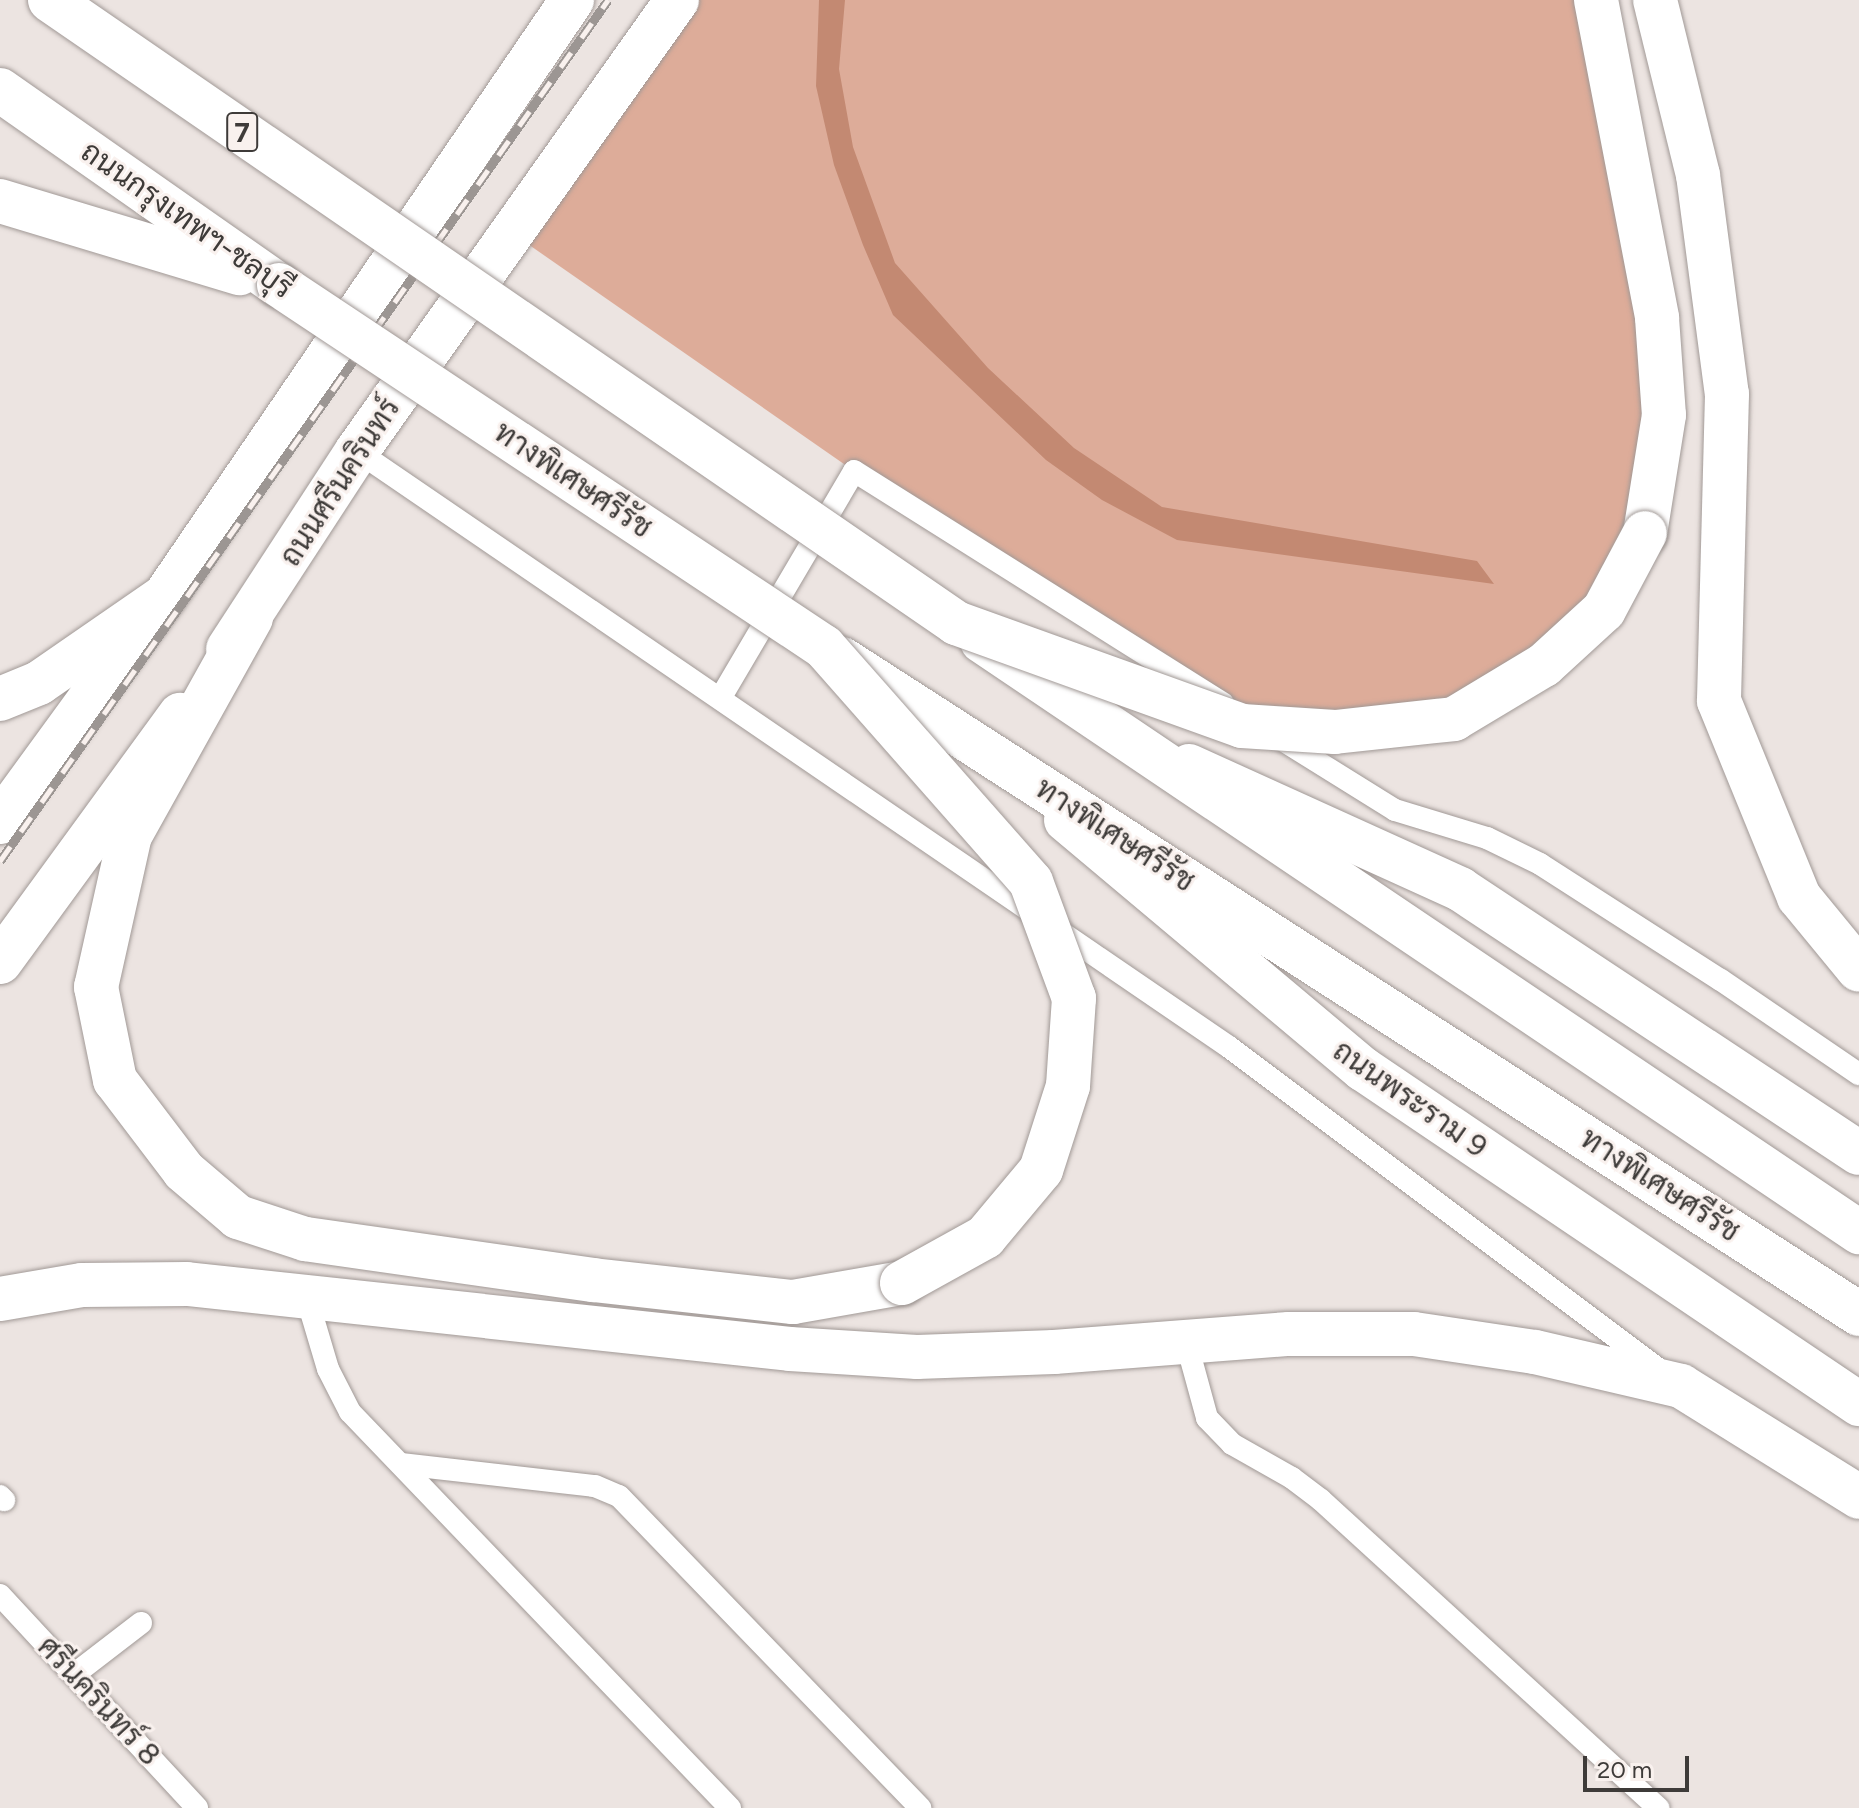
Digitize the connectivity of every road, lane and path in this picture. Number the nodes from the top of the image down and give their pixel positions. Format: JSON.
{"nodes":[{"id":1,"x":50,"y":0,"type":"edge"},
{"id":2,"x":572,"y":0,"type":"edge"},
{"id":3,"x":677,"y":0,"type":"edge"},
{"id":4,"x":1596,"y":0,"type":"edge"},
{"id":5,"x":1655,"y":0,"type":"edge"},
{"id":6,"x":0,"y":90,"type":"edge"},
{"id":7,"x":0,"y":201,"type":"edge"},
{"id":8,"x":279,"y":285,"type":"junction"},
{"id":9,"x":375,"y":348,"type":"joint"},
{"id":10,"x":357,"y":451,"type":"junction"},
{"id":11,"x":165,"y":596,"type":"junction"},
{"id":12,"x":251,"y":618,"type":"junction"},
{"id":13,"x":956,"y":623,"type":"junction"},
{"id":14,"x":824,"y":647,"type":"junction"},
{"id":15,"x":721,"y":697,"type":"junction"},
{"id":16,"x":0,"y":699,"type":"edge"},
{"id":17,"x":1129,"y":739,"type":"junction"},
{"id":18,"x":991,"y":756,"type":"junction"},
{"id":19,"x":0,"y":822,"type":"edge"},
{"id":20,"x":0,"y":962,"type":"edge"},
{"id":21,"x":1859,"y":970,"type":"edge"},
{"id":22,"x":1859,"y":1074,"type":"edge"},
{"id":23,"x":1859,"y":1153,"type":"edge"},
{"id":24,"x":1859,"y":1232,"type":"edge"},
{"id":25,"x":306,"y":1295,"type":"junction"},
{"id":26,"x":0,"y":1299,"type":"edge"},
{"id":27,"x":1859,"y":1314,"type":"edge"},
{"id":28,"x":1186,"y":1341,"type":"junction"},
{"id":29,"x":1681,"y":1386,"type":"junction"},
{"id":30,"x":1859,"y":1404,"type":"edge"},
{"id":31,"x":401,"y":1464,"type":"junction"},
{"id":32,"x":1859,"y":1497,"type":"edge"},
{"id":33,"x":0,"y":1595,"type":"edge"},
{"id":34,"x":141,"y":1623,"type":"dead end"},
{"id":35,"x":76,"y":1673,"type":"junction"},
{"id":36,"x":197,"y":1808,"type":"edge"},
{"id":37,"x":730,"y":1808,"type":"edge"},
{"id":38,"x":920,"y":1808,"type":"edge"},
{"id":39,"x":1658,"y":1808,"type":"edge"}],
"edges":[{"from":1,"to":13,"type":"main road","number":"7","bridge":true},
{"from":2,"to":11,"type":"main road"},
{"from":3,"to":10,"type":"main road","name":"ถนนศรีนครินทร์"},
{"from":4,"to":13,"type":"main road","bridge":true},
{"from":5,"to":21,"type":"main road"},
{"from":6,"to":8,"type":"main road","name":"ถนนกรุงเทพฯ-ชลบุรี"},
{"from":7,"to":8,"type":"main road"},
{"from":8,"to":9,"type":"main road","name":"ถนนกรุงเทพฯ-ชลบุรี","bridge":true},
{"from":9,"to":14,"type":"main road","name":"ทางพิเศษศรีรัช","bridge":true},
{"from":10,"to":12,"type":"main road","name":"ถนนศรีนครินทร์"},
{"from":10,"to":15,"type":"lane"},
{"from":11,"to":16,"type":"main road"},
{"from":11,"to":19,"type":"main road"},
{"from":12,"to":14,"type":"main road","bridge":true},
{"from":12,"to":20,"type":"main road","name":"ถนนศรีนครินทร์"},
{"from":13,"to":17,"type":"main road","bridge":true},
{"from":14,"to":18,"type":"main road","name":"ทางพิเศษศรีรัช","bridge":true},
{"from":15,"to":22,"type":"lane"},
{"from":15,"to":29,"type":"lane"},
{"from":17,"to":23,"type":"main road"},
{"from":17,"to":24,"type":"main road"},
{"from":18,"to":27,"type":"main road","name":"ทางพิเศษศรีรัช"},
{"from":18,"to":30,"type":"main road","name":"ถนนพระราม 9"},
{"from":25,"to":26,"type":"main road"},
{"from":25,"to":28,"type":"main road"},
{"from":25,"to":31,"type":"lane"},
{"from":28,"to":29,"type":"main road"},
{"from":28,"to":39,"type":"lane"},
{"from":29,"to":32,"type":"main road"},
{"from":31,"to":37,"type":"lane"},
{"from":31,"to":38,"type":"lane"},
{"from":33,"to":35,"type":"lane","name":"ศรีนครินทร์ 8"},
{"from":34,"to":35,"type":"lane"},
{"from":35,"to":36,"type":"lane","name":"ศรีนครินทร์ 8"}]}
